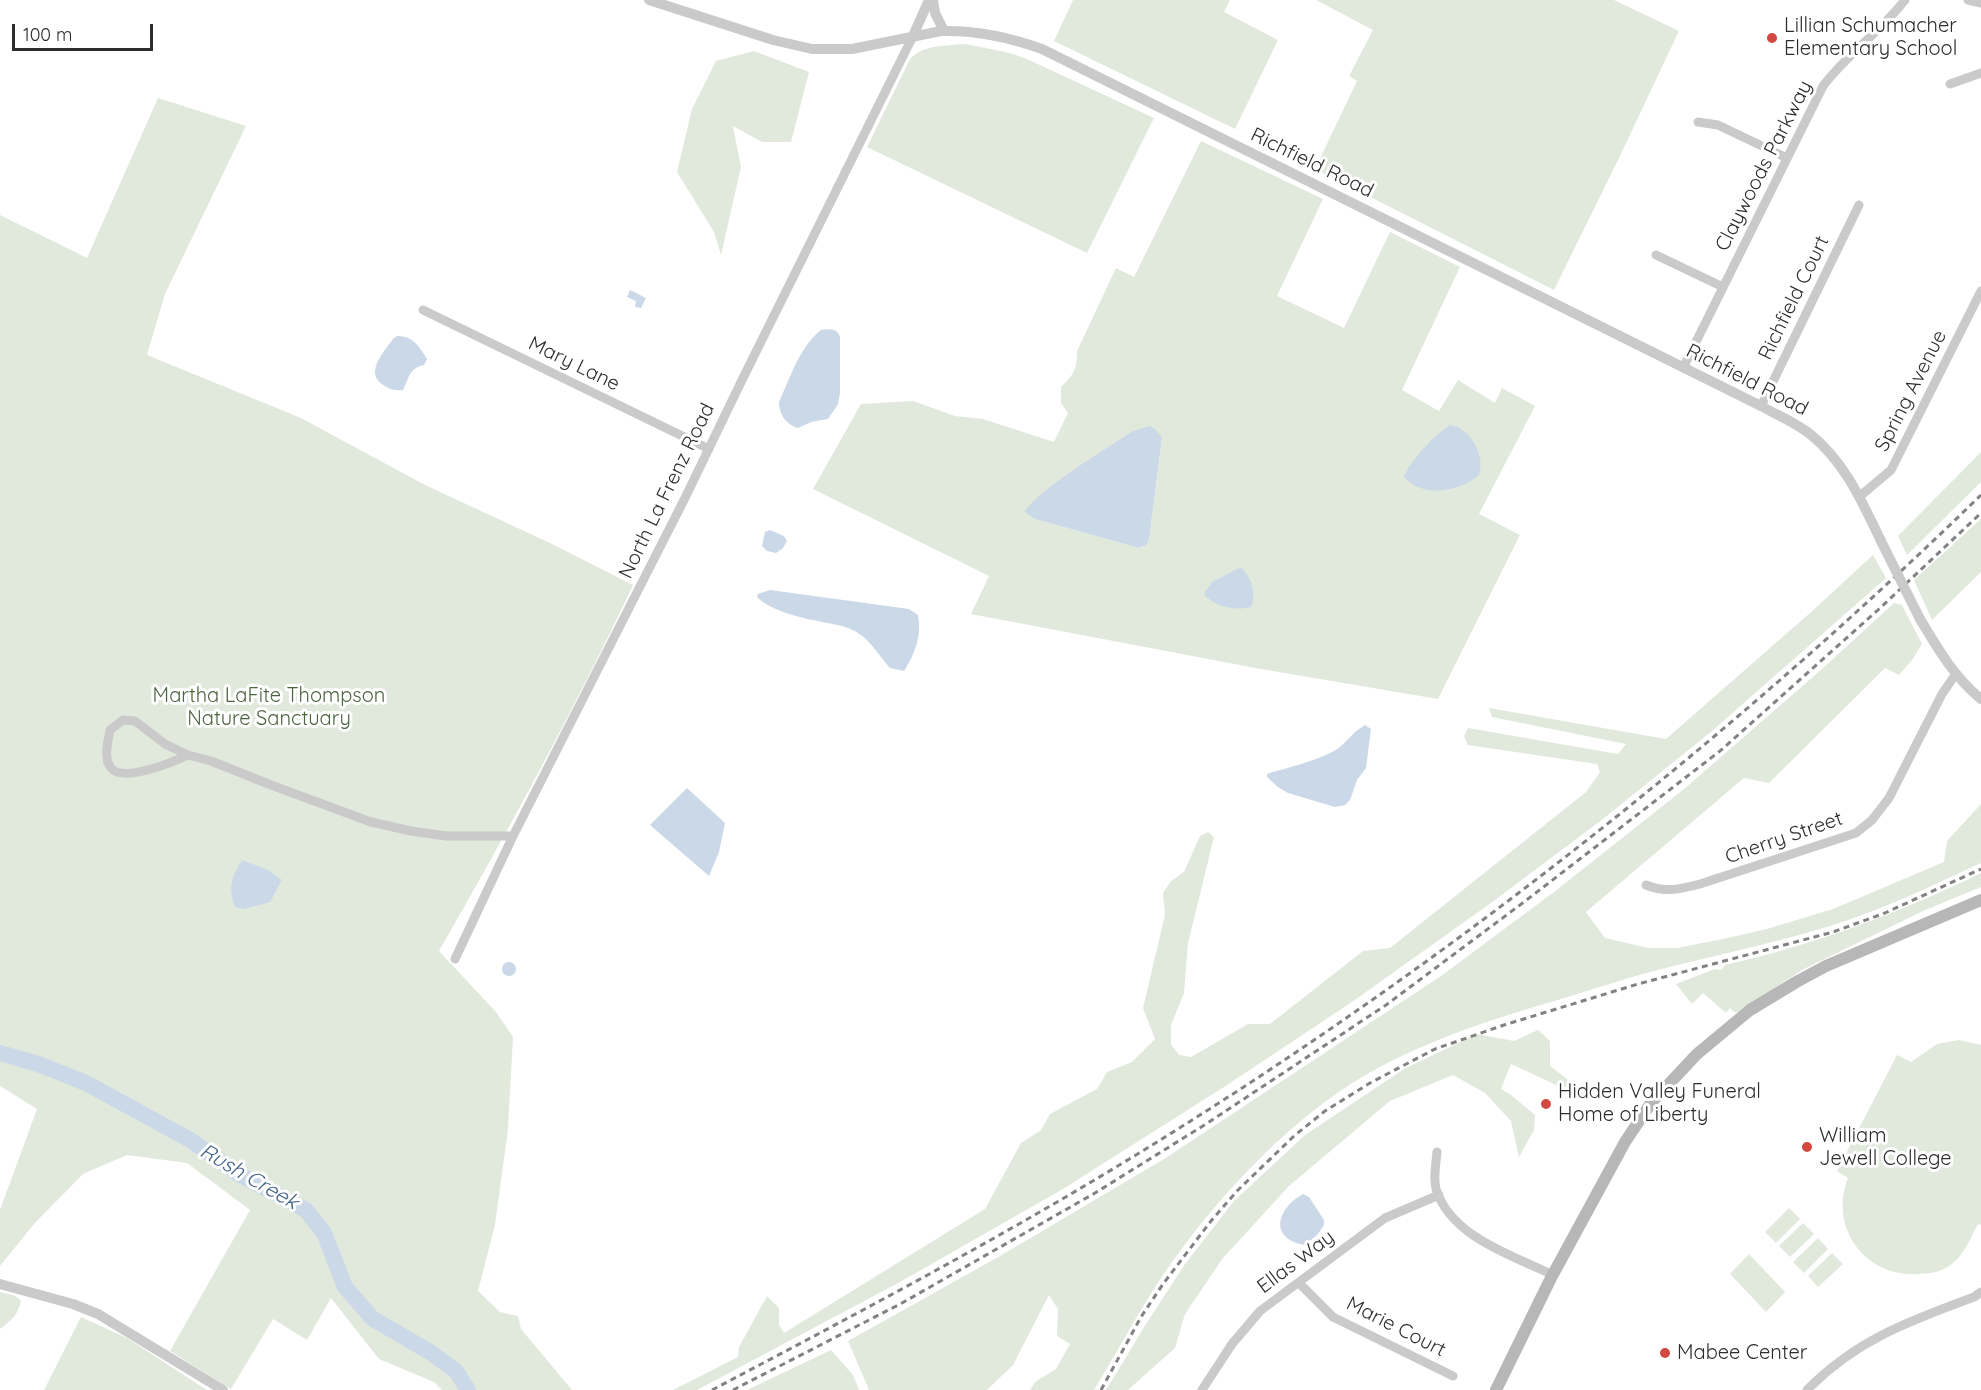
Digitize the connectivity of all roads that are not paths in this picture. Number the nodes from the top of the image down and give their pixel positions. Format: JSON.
{"nodes":[{"id":1,"x":649,"y":0,"type":"edge"},
{"id":2,"x":928,"y":0,"type":"edge"},
{"id":3,"x":933,"y":0,"type":"edge"},
{"id":4,"x":1905,"y":0,"type":"edge"},
{"id":5,"x":1968,"y":0,"type":"edge"},
{"id":6,"x":1981,"y":3,"type":"edge"},
{"id":7,"x":944,"y":31,"type":"junction"},
{"id":8,"x":912,"y":38,"type":"junction"},
{"id":9,"x":1981,"y":73,"type":"edge"},
{"id":10,"x":1950,"y":84,"type":"dead end"},
{"id":11,"x":1698,"y":122,"type":"dead end"},
{"id":12,"x":1787,"y":158,"type":"junction"},
{"id":13,"x":1859,"y":205,"type":"dead end"},
{"id":14,"x":1656,"y":255,"type":"dead end"},
{"id":15,"x":1723,"y":287,"type":"junction"},
{"id":16,"x":1981,"y":291,"type":"edge"},
{"id":17,"x":423,"y":310,"type":"dead end"},
{"id":18,"x":1683,"y":368,"type":"junction"},
{"id":19,"x":1761,"y":406,"type":"junction"},
{"id":20,"x":709,"y":449,"type":"junction"},
{"id":21,"x":1859,"y":497,"type":"junction"},
{"id":22,"x":1955,"y":675,"type":"junction"},
{"id":23,"x":1981,"y":699,"type":"edge"},
{"id":24,"x":188,"y":755,"type":"junction"},
{"id":25,"x":513,"y":836,"type":"junction"},
{"id":26,"x":1646,"y":885,"type":"dead end"},
{"id":27,"x":1981,"y":900,"type":"edge"},
{"id":28,"x":455,"y":959,"type":"dead end"},
{"id":29,"x":1437,"y":1152,"type":"dead end"},
{"id":30,"x":1438,"y":1195,"type":"junction"},
{"id":31,"x":1553,"y":1275,"type":"junction"},
{"id":32,"x":1299,"y":1283,"type":"junction"},
{"id":33,"x":0,"y":1284,"type":"edge"},
{"id":34,"x":1981,"y":1292,"type":"edge"},
{"id":35,"x":1453,"y":1376,"type":"dead end"},
{"id":36,"x":223,"y":1390,"type":"edge"},
{"id":37,"x":1202,"y":1390,"type":"edge"},
{"id":38,"x":1496,"y":1390,"type":"edge"},
{"id":39,"x":1807,"y":1390,"type":"edge"}],
"edges":[{"from":1,"to":8,"type":"street","name":"Richfield Road"},
{"from":2,"to":8,"type":"street"},
{"from":3,"to":7,"type":"street"},
{"from":4,"to":12,"type":"street","name":"Claywoods Parkway"},
{"from":5,"to":6,"type":"street"},
{"from":7,"to":8,"type":"street","name":"Richfield Road"},
{"from":7,"to":18,"type":"street","name":"Richfield Road"},
{"from":8,"to":20,"type":"street","name":"North La Frenz Road"},
{"from":9,"to":10,"type":"street"},
{"from":11,"to":12,"type":"street"},
{"from":12,"to":15,"type":"street","name":"Claywoods Parkway"},
{"from":13,"to":19,"type":"street","name":"Richfield Court"},
{"from":14,"to":15,"type":"street"},
{"from":15,"to":18,"type":"street","name":"Claywoods Parkway"},
{"from":16,"to":21,"type":"street","name":"Spring Avenue"},
{"from":17,"to":20,"type":"street","name":"Mary Lane"},
{"from":18,"to":19,"type":"street","name":"Richfield Road"},
{"from":19,"to":21,"type":"street","name":"Richfield Road"},
{"from":20,"to":25,"type":"street","name":"North La Frenz Road"},
{"from":21,"to":22,"type":"street","name":"Richfield Road","bridge":true},
{"from":22,"to":23,"type":"street","name":"Richfield Road"},
{"from":22,"to":26,"type":"street","name":"Cherry Street"},
{"from":24,"to":24,"type":"street"},
{"from":24,"to":25,"type":"street"},
{"from":25,"to":28,"type":"street","name":"North La Frenz Road"},
{"from":27,"to":31,"type":"main road"},
{"from":29,"to":30,"type":"street"},
{"from":30,"to":31,"type":"street"},
{"from":30,"to":32,"type":"street","name":"Ellas Way"},
{"from":31,"to":38,"type":"main road"},
{"from":32,"to":35,"type":"street","name":"Marie Court"},
{"from":32,"to":37,"type":"street","name":"Ellas Way"},
{"from":33,"to":36,"type":"street"},
{"from":34,"to":39,"type":"street"}]}
